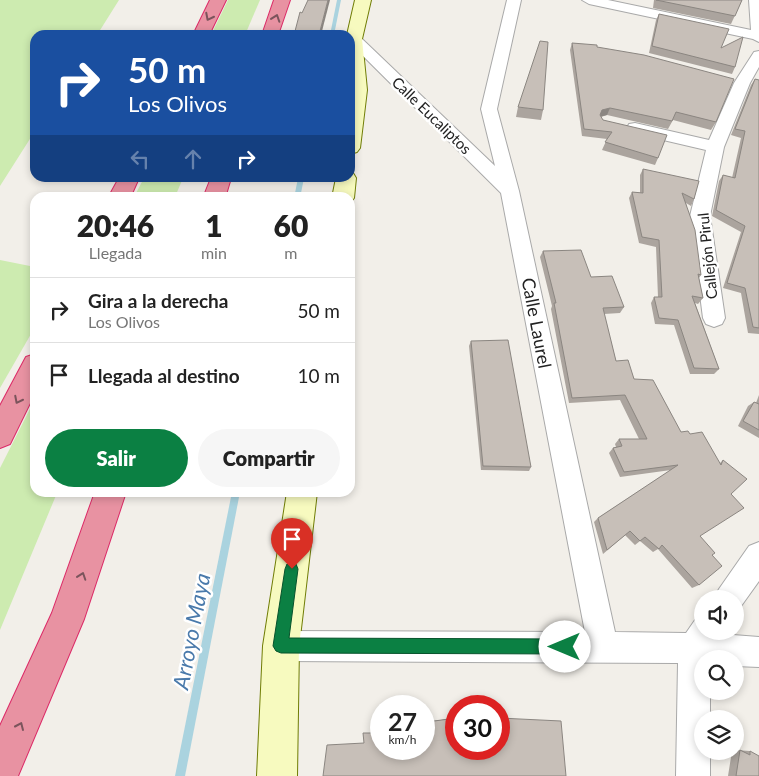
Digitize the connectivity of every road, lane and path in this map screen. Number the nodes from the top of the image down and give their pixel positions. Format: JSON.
{"nodes":[{"id":1,"x":218,"y":0,"type":"edge"},
{"id":2,"x":282,"y":0,"type":"edge"},
{"id":3,"x":363,"y":0,"type":"edge"},
{"id":4,"x":514,"y":0,"type":"edge"},
{"id":5,"x":589,"y":0,"type":"edge"},
{"id":6,"x":757,"y":5,"type":"edge"},
{"id":7,"x":203,"y":30,"type":"edge"},
{"id":8,"x":272,"y":30,"type":"edge"},
{"id":9,"x":355,"y":35,"type":"edge"},
{"id":10,"x":759,"y":37,"type":"edge"},
{"id":11,"x":355,"y":40,"type":"edge"},
{"id":12,"x":355,"y":52,"type":"edge"},
{"id":13,"x":759,"y":55,"type":"edge"},
{"id":14,"x":723,"y":78,"type":"edge"},
{"id":15,"x":742,"y":83,"type":"junction"},
{"id":16,"x":355,"y":112,"type":"edge"},
{"id":17,"x":616,"y":124,"type":"edge"},
{"id":18,"x":715,"y":147,"type":"junction"},
{"id":19,"x":510,"y":191,"type":"junction"},
{"id":20,"x":714,"y":318,"type":"dead end"},
{"id":21,"x":30,"y":375,"type":"edge"},
{"id":22,"x":0,"y":435,"type":"edge"},
{"id":23,"x":109,"y":497,"type":"edge"},
{"id":24,"x":301,"y":497,"type":"edge"},
{"id":25,"x":759,"y":556,"type":"edge"},
{"id":26,"x":735,"y":590,"type":"edge"},
{"id":27,"x":694,"y":639,"type":"edge"},
{"id":28,"x":700,"y":640,"type":"edge"},
{"id":29,"x":705,"y":640,"type":"edge"},
{"id":30,"x":281,"y":646,"type":"junction"},
{"id":31,"x":602,"y":647,"type":"junction"},
{"id":32,"x":759,"y":652,"type":"edge"},
{"id":33,"x":0,"y":771,"type":"edge"},
{"id":34,"x":277,"y":776,"type":"edge"},
{"id":35,"x":693,"y":776,"type":"edge"}],
"edges":[{"from":1,"to":7,"type":"highway","one_way":true},
{"from":8,"to":2,"type":"highway","one_way":true},
{"from":3,"to":9,"type":"street"},
{"from":4,"to":19,"type":"street","name":"Calle Laurel"},
{"from":5,"to":10,"type":"street"},
{"from":6,"to":10,"type":"street"},
{"from":11,"to":19,"type":"street","name":"Calle Eucaliptos"},
{"from":12,"to":16,"type":"street"},
{"from":13,"to":15,"type":"street","name":"Callejón Pirul"},
{"from":14,"to":15,"type":"street"},
{"from":15,"to":18,"type":"street","name":"Callejón Pirul"},
{"from":17,"to":18,"type":"street"},
{"from":18,"to":20,"type":"street","name":"Callejón Pirul"},
{"from":19,"to":31,"type":"street","name":"Calle Laurel"},
{"from":21,"to":22,"type":"highway","one_way":true},
{"from":33,"to":23,"type":"highway","one_way":true},
{"from":24,"to":30,"type":"street"},
{"from":25,"to":26,"type":"street"},
{"from":27,"to":31,"type":"street"},
{"from":28,"to":35,"type":"street"},
{"from":29,"to":32,"type":"street"},
{"from":30,"to":31,"type":"street"},
{"from":30,"to":34,"type":"street"}]}
